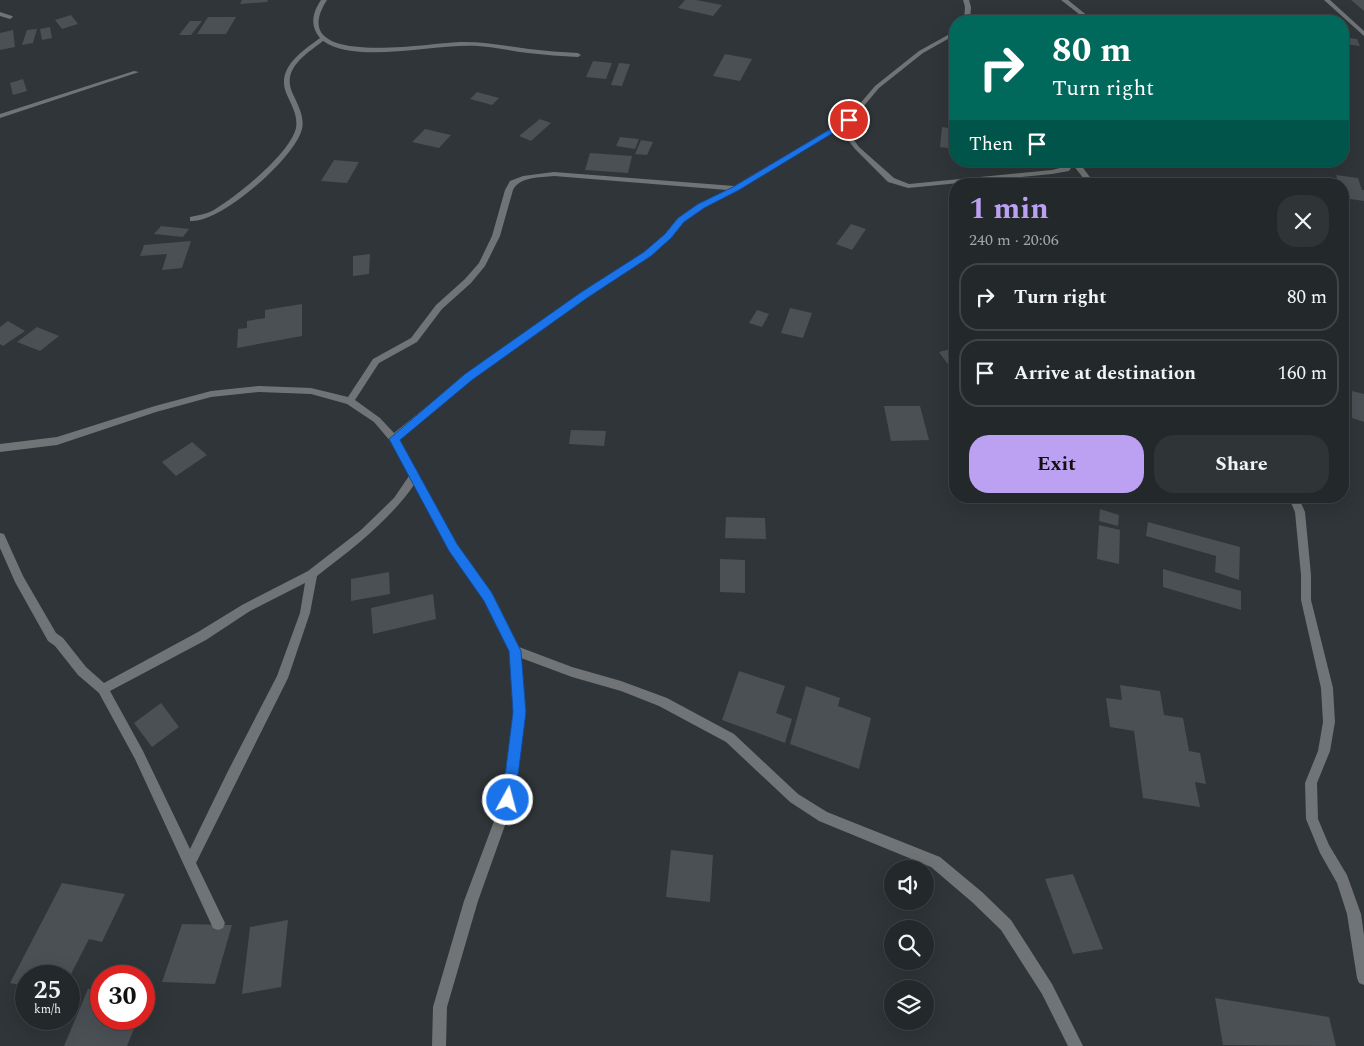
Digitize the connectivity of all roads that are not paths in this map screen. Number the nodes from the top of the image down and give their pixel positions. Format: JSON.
{"nodes":[{"id":1,"x":324,"y":0,"type":"edge"},
{"id":2,"x":966,"y":0,"type":"edge"},
{"id":3,"x":1064,"y":0,"type":"edge"},
{"id":4,"x":1327,"y":0,"type":"edge"},
{"id":5,"x":0,"y":14,"type":"edge"},
{"id":6,"x":967,"y":15,"type":"edge"},
{"id":7,"x":1083,"y":15,"type":"edge"},
{"id":8,"x":1343,"y":15,"type":"edge"},
{"id":9,"x":10,"y":17,"type":"dead end"},
{"id":10,"x":1349,"y":20,"type":"edge"},
{"id":11,"x":1364,"y":34,"type":"edge"},
{"id":12,"x":949,"y":36,"type":"edge"},
{"id":13,"x":322,"y":39,"type":"junction"},
{"id":14,"x":578,"y":55,"type":"dead end"},
{"id":15,"x":136,"y":72,"type":"dead end"},
{"id":16,"x":0,"y":116,"type":"edge"},
{"id":17,"x":849,"y":120,"type":"junction"},
{"id":18,"x":1068,"y":167,"type":"edge"},
{"id":19,"x":1078,"y":167,"type":"edge"},
{"id":20,"x":990,"y":178,"type":"edge"},
{"id":21,"x":1087,"y":178,"type":"edge"},
{"id":22,"x":949,"y":182,"type":"edge"},
{"id":23,"x":736,"y":188,"type":"junction"},
{"id":24,"x":192,"y":219,"type":"dead end"},
{"id":25,"x":350,"y":401,"type":"junction"},
{"id":26,"x":394,"y":439,"type":"junction"},
{"id":27,"x":0,"y":448,"type":"edge"},
{"id":28,"x":414,"y":477,"type":"junction"},
{"id":29,"x":1296,"y":503,"type":"edge"},
{"id":30,"x":0,"y":537,"type":"edge"},
{"id":31,"x":312,"y":574,"type":"junction"},
{"id":32,"x":515,"y":651,"type":"junction"},
{"id":33,"x":103,"y":689,"type":"junction"},
{"id":34,"x":190,"y":862,"type":"junction"},
{"id":35,"x":218,"y":923,"type":"dead end"},
{"id":36,"x":1364,"y":978,"type":"edge"},
{"id":37,"x":438,"y":1046,"type":"edge"},
{"id":38,"x":1076,"y":1046,"type":"edge"}],
"edges":[{"from":1,"to":13,"type":"street"},
{"from":2,"to":6,"type":"street"},
{"from":3,"to":7,"type":"street"},
{"from":4,"to":8,"type":"street"},
{"from":5,"to":9,"type":"street"},
{"from":10,"to":11,"type":"street"},
{"from":12,"to":17,"type":"street"},
{"from":13,"to":14,"type":"street"},
{"from":13,"to":24,"type":"street"},
{"from":15,"to":16,"type":"street"},
{"from":17,"to":22,"type":"street"},
{"from":17,"to":23,"type":"street"},
{"from":18,"to":20,"type":"street"},
{"from":19,"to":21,"type":"street"},
{"from":23,"to":25,"type":"street"},
{"from":23,"to":26,"type":"street"},
{"from":25,"to":26,"type":"street"},
{"from":25,"to":27,"type":"street"},
{"from":26,"to":28,"type":"street"},
{"from":28,"to":31,"type":"street"},
{"from":28,"to":32,"type":"street"},
{"from":29,"to":36,"type":"street"},
{"from":30,"to":33,"type":"street"},
{"from":31,"to":33,"type":"street"},
{"from":31,"to":34,"type":"street"},
{"from":32,"to":37,"type":"street"},
{"from":32,"to":38,"type":"street"},
{"from":33,"to":34,"type":"street"},
{"from":34,"to":35,"type":"street"}]}
